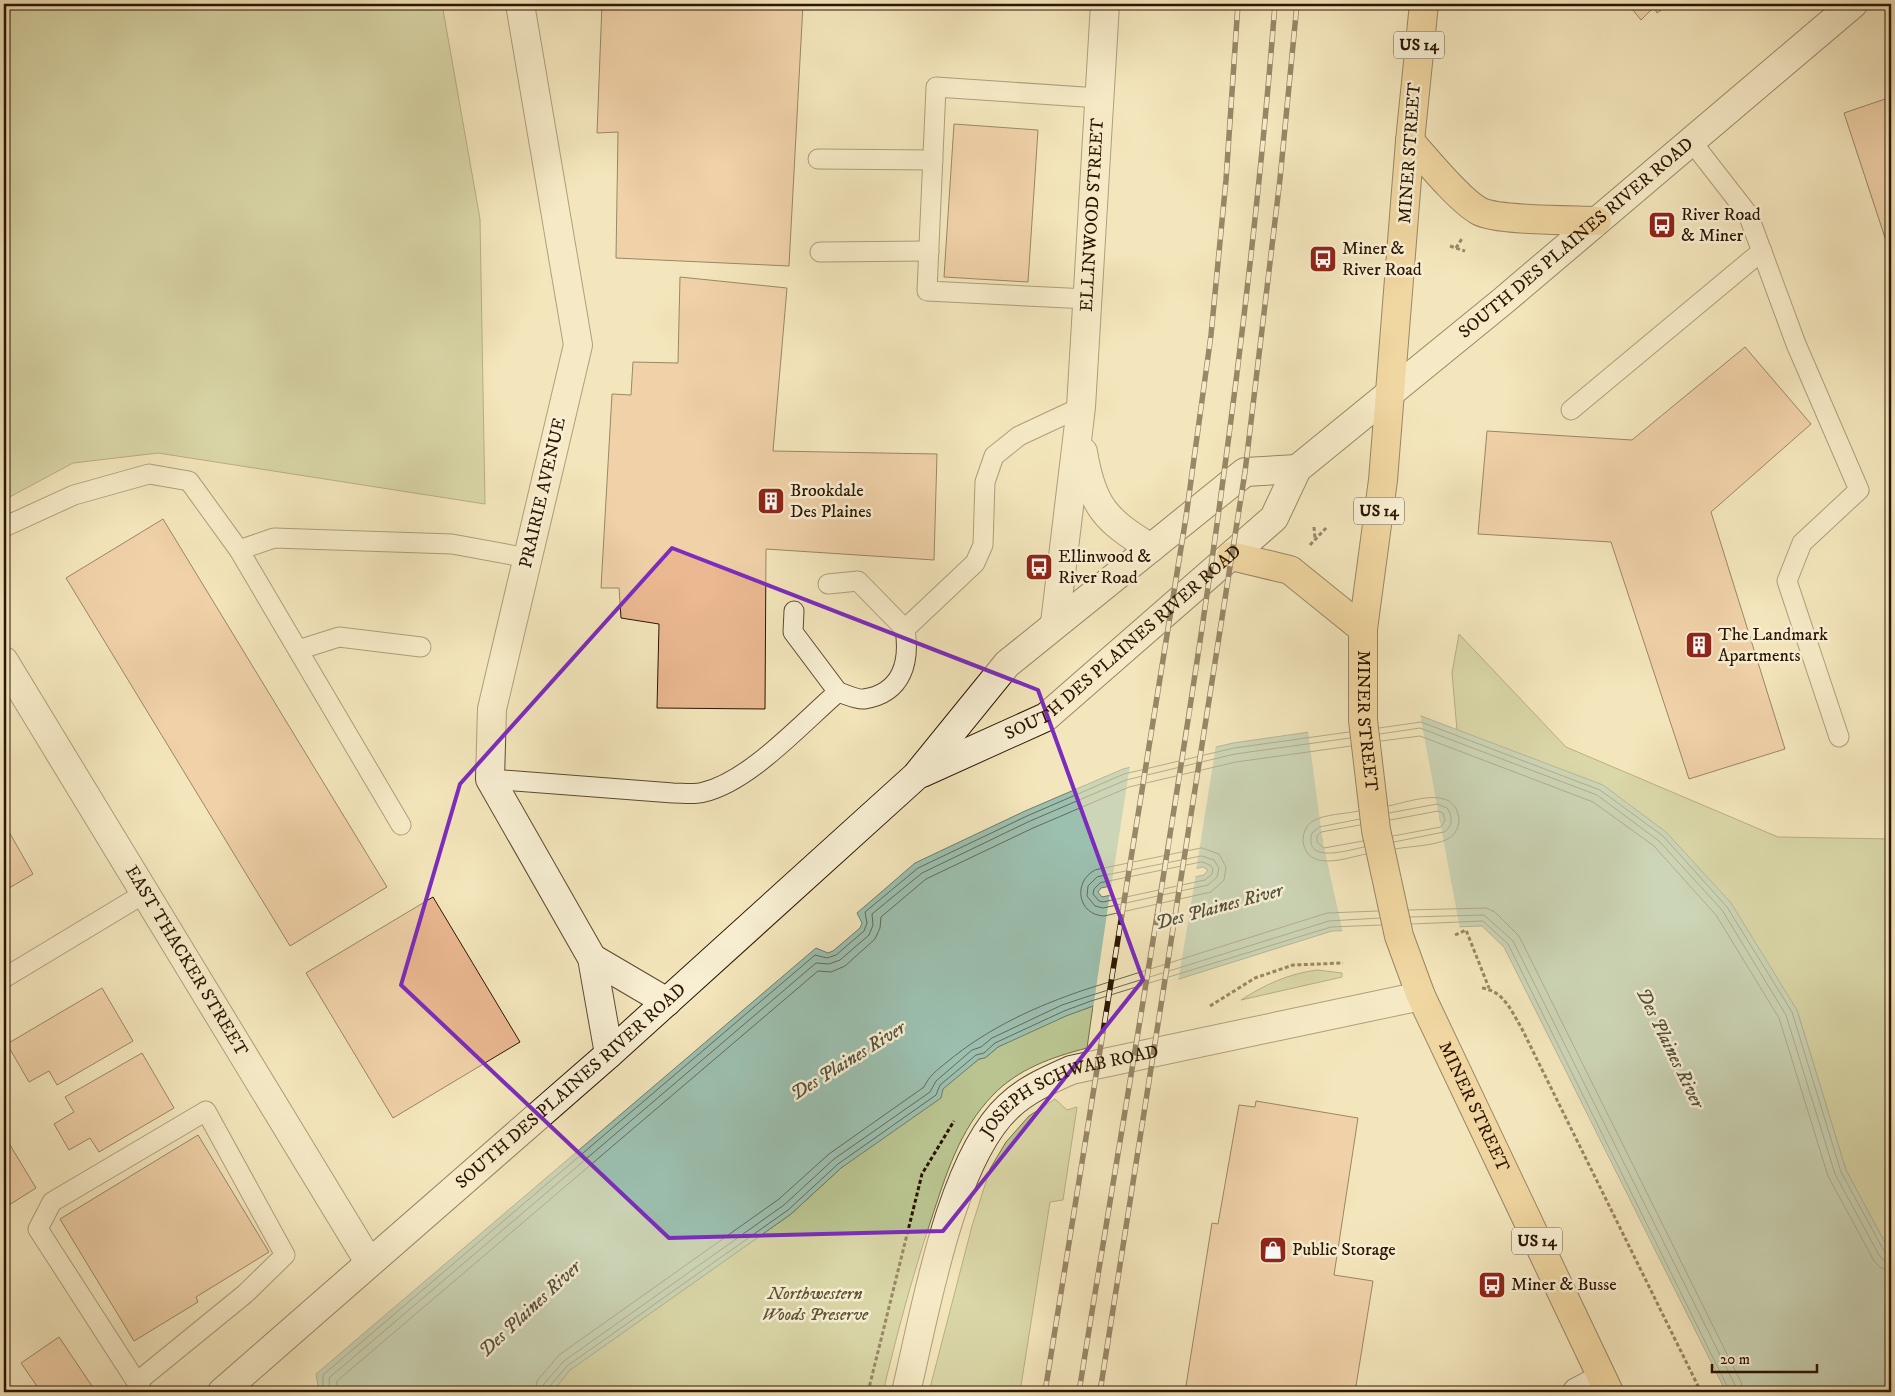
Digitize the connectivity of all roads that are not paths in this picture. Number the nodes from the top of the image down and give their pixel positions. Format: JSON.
{"nodes":[{"id":1,"x":520,"y":4,"type":"edge"},
{"id":2,"x":1105,"y":4,"type":"edge"},
{"id":3,"x":1424,"y":4,"type":"edge"},
{"id":4,"x":1854,"y":4,"type":"edge"},
{"id":5,"x":1100,"y":98,"type":"junction"},
{"id":6,"x":1410,"y":141,"type":"junction"},
{"id":7,"x":1692,"y":142,"type":"junction"},
{"id":8,"x":818,"y":159,"type":"dead end"},
{"id":9,"x":933,"y":160,"type":"junction"},
{"id":10,"x":1597,"y":221,"type":"junction"},
{"id":11,"x":929,"y":251,"type":"junction"},
{"id":12,"x":1762,"y":251,"type":"junction"},
{"id":13,"x":820,"y":252,"type":"dead end"},
{"id":14,"x":1088,"y":299,"type":"junction"},
{"id":15,"x":1391,"y":393,"type":"junction"},
{"id":16,"x":1571,"y":410,"type":"dead end"},
{"id":17,"x":1080,"y":416,"type":"junction"},
{"id":18,"x":1297,"y":469,"type":"junction"},
{"id":19,"x":4,"y":527,"type":"edge"},
{"id":20,"x":1151,"y":548,"type":"junction"},
{"id":21,"x":239,"y":550,"type":"junction"},
{"id":22,"x":1231,"y":556,"type":"junction"},
{"id":23,"x":528,"y":558,"type":"junction"},
{"id":24,"x":828,"y":584,"type":"dead end"},
{"id":25,"x":794,"y":611,"type":"dead end"},
{"id":26,"x":1055,"y":623,"type":"junction"},
{"id":27,"x":905,"y":629,"type":"junction"},
{"id":28,"x":1364,"y":629,"type":"junction"},
{"id":29,"x":421,"y":647,"type":"dead end"},
{"id":30,"x":298,"y":650,"type":"junction"},
{"id":31,"x":4,"y":661,"type":"edge"},
{"id":32,"x":838,"y":692,"type":"junction"},
{"id":33,"x":1839,"y":738,"type":"dead end"},
{"id":34,"x":916,"y":776,"type":"junction"},
{"id":35,"x":490,"y":779,"type":"junction"},
{"id":36,"x":401,"y":825,"type":"dead end"},
{"id":37,"x":145,"y":894,"type":"junction"},
{"id":38,"x":592,"y":958,"type":"junction"},
{"id":39,"x":4,"y":978,"type":"edge"},
{"id":40,"x":1421,"y":996,"type":"junction"},
{"id":41,"x":667,"y":1002,"type":"junction"},
{"id":42,"x":609,"y":1054,"type":"junction"},
{"id":43,"x":369,"y":1262,"type":"junction"},
{"id":44,"x":1605,"y":1386,"type":"edge"},
{"id":45,"x":140,"y":1387,"type":"edge"},
{"id":46,"x":222,"y":1392,"type":"edge"},
{"id":47,"x":906,"y":1392,"type":"edge"},
{"id":48,"x":1577,"y":1392,"type":"edge"}],
"edges":[{"from":1,"to":23,"type":"street","name":"PRAIRIE AVENUE"},
{"from":2,"to":5,"type":"street","name":"ELLINWOOD STREET"},
{"from":3,"to":6,"type":"main road","name":"MINER STREET","number":"US 14"},
{"from":4,"to":7,"type":"street","name":"SOUTH DES PLAINES RIVER ROAD"},
{"from":5,"to":9,"type":"lane"},
{"from":5,"to":14,"type":"street","name":"ELLINWOOD STREET"},
{"from":6,"to":10,"type":"main road"},
{"from":6,"to":15,"type":"main road","name":"MINER STREET","number":"US 14"},
{"from":7,"to":10,"type":"street","name":"SOUTH DES PLAINES RIVER ROAD"},
{"from":7,"to":12,"type":"lane"},
{"from":8,"to":9,"type":"lane"},
{"from":9,"to":11,"type":"lane"},
{"from":10,"to":15,"type":"street","name":"SOUTH DES PLAINES RIVER ROAD"},
{"from":11,"to":13,"type":"lane"},
{"from":11,"to":14,"type":"lane"},
{"from":12,"to":16,"type":"lane"},
{"from":12,"to":33,"type":"lane"},
{"from":14,"to":17,"type":"street","name":"ELLINWOOD STREET"},
{"from":15,"to":18,"type":"street","name":"SOUTH DES PLAINES RIVER ROAD"},
{"from":15,"to":28,"type":"main road","name":"MINER STREET","number":"US 14"},
{"from":17,"to":20,"type":"street","name":"ELLINWOOD STREET"},
{"from":17,"to":26,"type":"street","name":"ELLINWOOD STREET"},
{"from":17,"to":27,"type":"lane"},
{"from":18,"to":20,"type":"street","name":"SOUTH DES PLAINES RIVER ROAD"},
{"from":18,"to":22,"type":"street","name":"SOUTH DES PLAINES RIVER ROAD"},
{"from":19,"to":21,"type":"lane"},
{"from":20,"to":26,"type":"street","name":"SOUTH DES PLAINES RIVER ROAD"},
{"from":21,"to":23,"type":"lane"},
{"from":21,"to":30,"type":"lane"},
{"from":22,"to":28,"type":"main road"},
{"from":22,"to":34,"type":"street","name":"SOUTH DES PLAINES RIVER ROAD"},
{"from":23,"to":35,"type":"street","name":"PRAIRIE AVENUE"},
{"from":24,"to":27,"type":"lane"},
{"from":25,"to":32,"type":"lane"},
{"from":26,"to":34,"type":"street","name":"SOUTH DES PLAINES RIVER ROAD"},
{"from":27,"to":32,"type":"lane"},
{"from":28,"to":40,"type":"main road","name":"MINER STREET","number":"US 14"},
{"from":29,"to":30,"type":"lane"},
{"from":30,"to":36,"type":"lane"},
{"from":31,"to":37,"type":"street","name":"EAST THACKER STREET"},
{"from":32,"to":35,"type":"lane"},
{"from":34,"to":41,"type":"street","name":"SOUTH DES PLAINES RIVER ROAD"},
{"from":35,"to":38,"type":"street"},
{"from":37,"to":39,"type":"lane"},
{"from":37,"to":43,"type":"street","name":"EAST THACKER STREET"},
{"from":38,"to":41,"type":"street"},
{"from":38,"to":42,"type":"street"},
{"from":40,"to":44,"type":"main road","name":"MINER STREET","number":"US 14"},
{"from":40,"to":47,"type":"street","name":"JOSEPH SCHWAB ROAD"},
{"from":41,"to":42,"type":"street","name":"SOUTH DES PLAINES RIVER ROAD"},
{"from":42,"to":43,"type":"street","name":"SOUTH DES PLAINES RIVER ROAD"},
{"from":43,"to":46,"type":"street","name":"SOUTH DES PLAINES RIVER ROAD"},
{"from":44,"to":48,"type":"street"},
{"from":45,"to":45,"type":"lane"}]}
